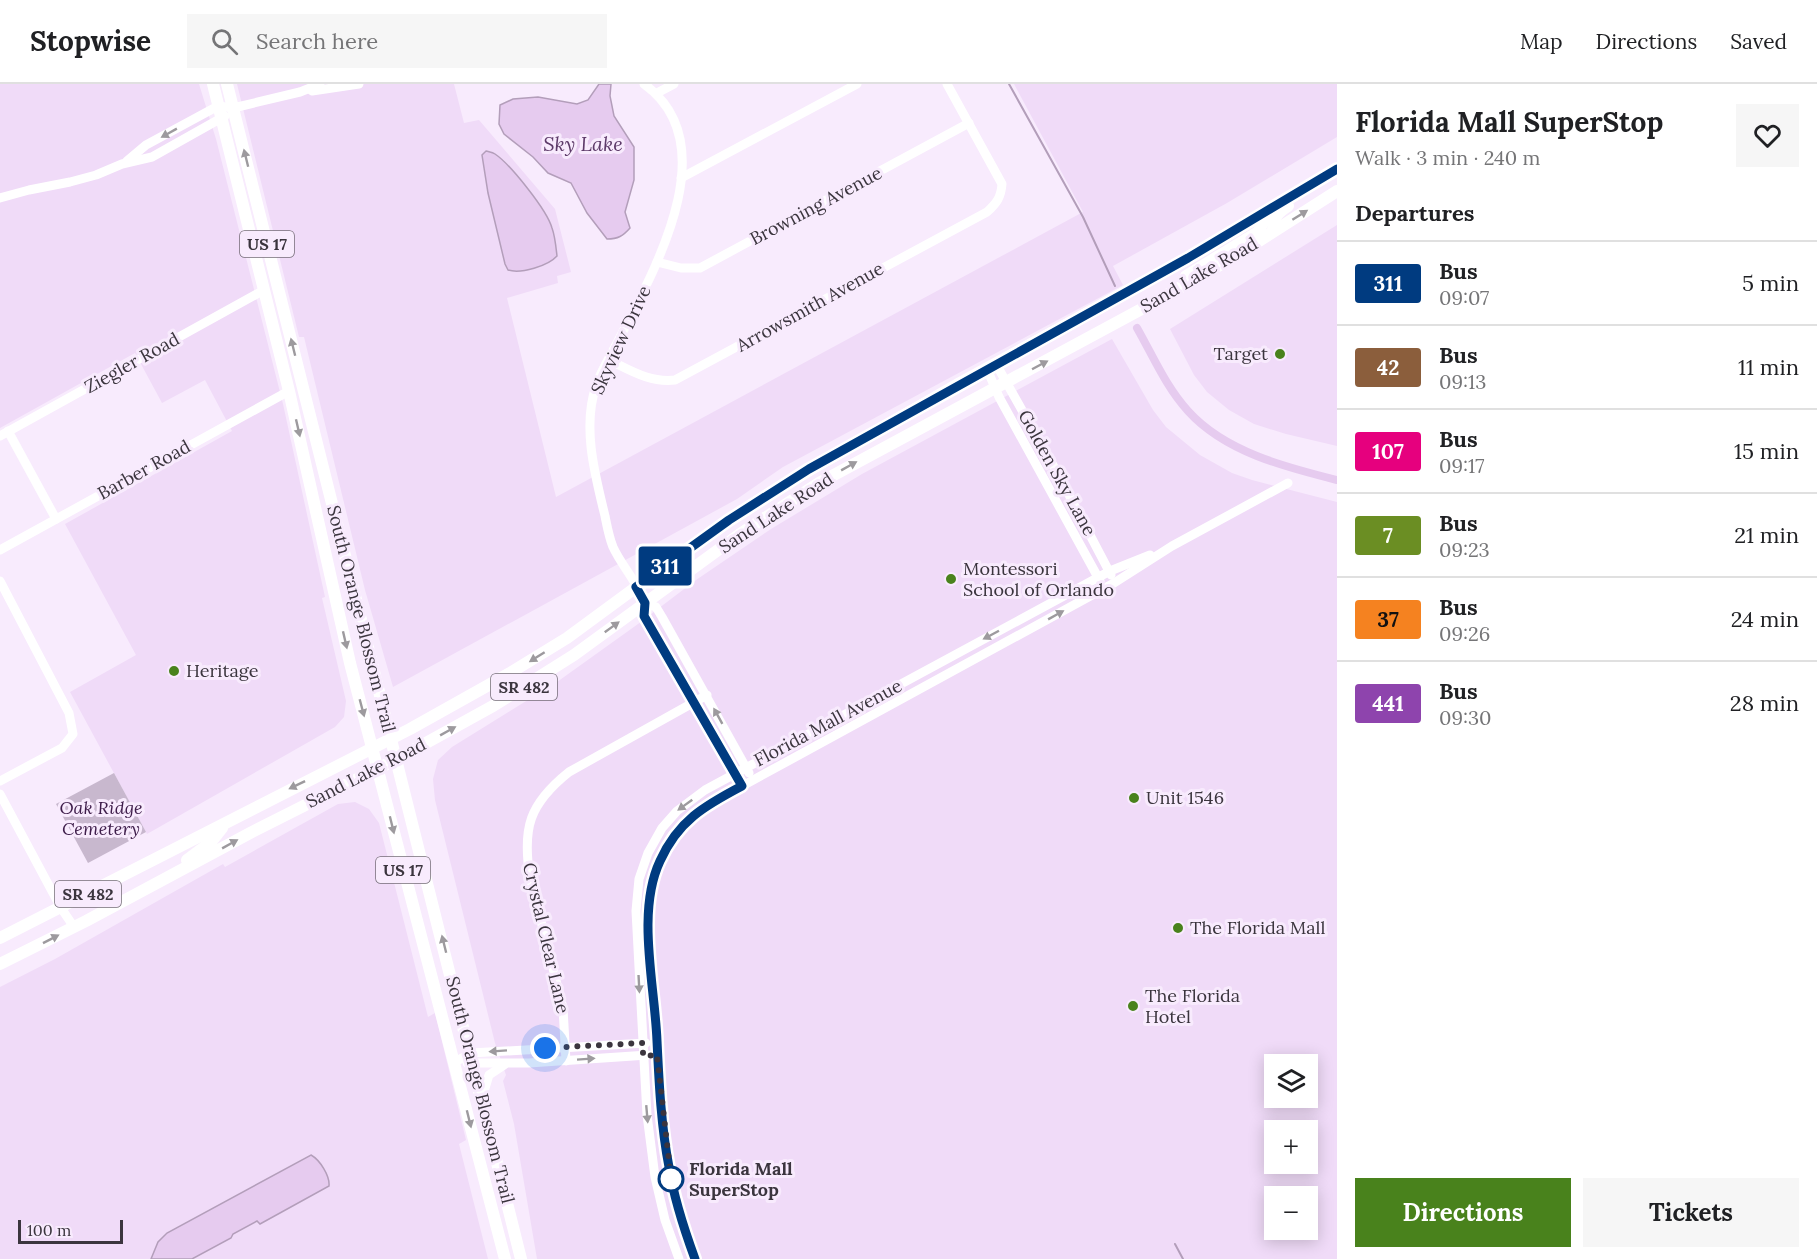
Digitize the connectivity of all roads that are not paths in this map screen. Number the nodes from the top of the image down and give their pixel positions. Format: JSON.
{"nodes":[{"id":1,"x":213,"y":84,"type":"edge"},
{"id":2,"x":227,"y":84,"type":"edge"},
{"id":3,"x":320,"y":84,"type":"edge"},
{"id":4,"x":359,"y":84,"type":"edge"},
{"id":5,"x":644,"y":84,"type":"edge"},
{"id":6,"x":674,"y":84,"type":"edge"},
{"id":7,"x":857,"y":84,"type":"edge"},
{"id":8,"x":947,"y":84,"type":"edge"},
{"id":9,"x":300,"y":92,"type":"junction"},
{"id":10,"x":657,"y":93,"type":"junction"},
{"id":11,"x":218,"y":106,"type":"junction"},
{"id":12,"x":233,"y":108,"type":"junction"},
{"id":13,"x":221,"y":119,"type":"junction"},
{"id":14,"x":969,"y":123,"type":"junction"},
{"id":15,"x":122,"y":164,"type":"junction"},
{"id":16,"x":1337,"y":169,"type":"edge"},
{"id":17,"x":1337,"y":174,"type":"edge"},
{"id":18,"x":681,"y":178,"type":"junction"},
{"id":19,"x":1337,"y":191,"type":"edge"},
{"id":20,"x":0,"y":198,"type":"edge"},
{"id":21,"x":1264,"y":212,"type":"junction"},
{"id":22,"x":1274,"y":231,"type":"junction"},
{"id":23,"x":657,"y":262,"type":"junction"},
{"id":24,"x":264,"y":290,"type":"junction"},
{"id":25,"x":1166,"y":296,"type":"junction"},
{"id":26,"x":609,"y":360,"type":"junction"},
{"id":27,"x":991,"y":367,"type":"junction"},
{"id":28,"x":284,"y":371,"type":"junction"},
{"id":29,"x":1007,"y":382,"type":"junction"},
{"id":30,"x":303,"y":386,"type":"junction"},
{"id":31,"x":995,"y":389,"type":"junction"},
{"id":32,"x":289,"y":391,"type":"junction"},
{"id":33,"x":307,"y":404,"type":"junction"},
{"id":34,"x":4,"y":433,"type":"edge"},
{"id":35,"x":1288,"y":483,"type":"dead end"},
{"id":36,"x":773,"y":491,"type":"junction"},
{"id":37,"x":781,"y":507,"type":"junction"},
{"id":38,"x":56,"y":519,"type":"junction"},
{"id":39,"x":1172,"y":546,"type":"junction"},
{"id":40,"x":0,"y":550,"type":"edge"},
{"id":41,"x":1110,"y":571,"type":"junction"},
{"id":42,"x":1098,"y":577,"type":"junction"},
{"id":43,"x":0,"y":581,"type":"edge"},
{"id":44,"x":1114,"y":583,"type":"junction"},
{"id":45,"x":636,"y":587,"type":"junction"},
{"id":46,"x":1103,"y":589,"type":"junction"},
{"id":47,"x":645,"y":603,"type":"junction"},
{"id":48,"x":1017,"y":621,"type":"junction"},
{"id":49,"x":1023,"y":633,"type":"junction"},
{"id":50,"x":706,"y":695,"type":"junction"},
{"id":51,"x":694,"y":702,"type":"junction"},
{"id":52,"x":392,"y":739,"type":"junction"},
{"id":53,"x":373,"y":748,"type":"junction"},
{"id":54,"x":397,"y":759,"type":"junction"},
{"id":55,"x":747,"y":767,"type":"junction"},
{"id":56,"x":377,"y":769,"type":"junction"},
{"id":57,"x":735,"y":774,"type":"junction"},
{"id":58,"x":753,"y":780,"type":"junction"},
{"id":59,"x":0,"y":781,"type":"edge"},
{"id":60,"x":742,"y":786,"type":"junction"},
{"id":61,"x":0,"y":794,"type":"edge"},
{"id":62,"x":224,"y":824,"type":"junction"},
{"id":63,"x":144,"y":890,"type":"junction"},
{"id":64,"x":62,"y":908,"type":"junction"},
{"id":65,"x":74,"y":927,"type":"junction"},
{"id":66,"x":0,"y":938,"type":"edge"},
{"id":67,"x":0,"y":964,"type":"edge"},
{"id":68,"x":657,"y":1042,"type":"junction"},
{"id":69,"x":643,"y":1043,"type":"junction"},
{"id":70,"x":566,"y":1047,"type":"junction"},
{"id":71,"x":657,"y":1055,"type":"junction"},
{"id":72,"x":643,"y":1056,"type":"junction"},
{"id":73,"x":472,"y":1058,"type":"junction"},
{"id":74,"x":566,"y":1061,"type":"junction"},
{"id":75,"x":455,"y":1062,"type":"junction"},
{"id":76,"x":507,"y":1064,"type":"junction"},
{"id":77,"x":482,"y":1098,"type":"junction"},
{"id":78,"x":505,"y":1259,"type":"edge"},
{"id":79,"x":521,"y":1259,"type":"edge"},
{"id":80,"x":678,"y":1259,"type":"edge"},
{"id":81,"x":695,"y":1259,"type":"edge"}],
"edges":[{"from":1,"to":11,"type":"main road","name":"South Orange Blossom Trail","number":"US 17"},
{"from":2,"to":12,"type":"main road","name":"South Orange Blossom Trail","number":"US 17"},
{"from":3,"to":9,"type":"street"},
{"from":4,"to":9,"type":"street"},
{"from":5,"to":10,"type":"street","name":"Skyview Drive"},
{"from":6,"to":10,"type":"street"},
{"from":7,"to":18,"type":"street"},
{"from":8,"to":14,"type":"street"},
{"from":9,"to":12,"type":"street"},
{"from":10,"to":18,"type":"street","name":"Skyview Drive"},
{"from":11,"to":12,"type":"street"},
{"from":11,"to":13,"type":"main road","name":"South Orange Blossom Trail","number":"US 17"},
{"from":11,"to":15,"type":"street","one_way":true},
{"from":12,"to":13,"type":"street"},
{"from":30,"to":12,"type":"main road","name":"South Orange Blossom Trail","number":"US 17","one_way":true},
{"from":13,"to":15,"type":"street"},
{"from":13,"to":24,"type":"main road","name":"South Orange Blossom Trail","number":"US 17"},
{"from":14,"to":23,"type":"street","name":"Browning Avenue"},
{"from":14,"to":26,"type":"street","name":"Arrowsmith Avenue"},
{"from":15,"to":20,"type":"street"},
{"from":16,"to":21,"type":"main road","name":"Sand Lake Road","number":"SR 482"},
{"from":17,"to":22,"type":"main road"},
{"from":18,"to":23,"type":"street","name":"Skyview Drive"},
{"from":22,"to":19,"type":"main road","name":"Sand Lake Road","number":"SR 482","one_way":true},
{"from":21,"to":25,"type":"main road"},
{"from":21,"to":27,"type":"main road","name":"Sand Lake Road","number":"SR 482"},
{"from":22,"to":25,"type":"main road","name":"Sand Lake Road","number":"SR 482"},
{"from":23,"to":26,"type":"street","name":"Skyview Drive"},
{"from":24,"to":28,"type":"main road","name":"South Orange Blossom Trail","number":"US 17"},
{"from":24,"to":34,"type":"street","name":"Ziegler Road"},
{"from":29,"to":25,"type":"main road","name":"Sand Lake Road","number":"SR 482","one_way":true},
{"from":26,"to":45,"type":"street","name":"Skyview Drive"},
{"from":27,"to":29,"type":"street","name":"Golden Sky Lane"},
{"from":27,"to":31,"type":"street","name":"Golden Sky Lane"},
{"from":27,"to":36,"type":"main road","name":"Sand Lake Road","number":"SR 482"},
{"from":28,"to":30,"type":"main road"},
{"from":28,"to":32,"type":"main road","name":"South Orange Blossom Trail","number":"US 17"},
{"from":29,"to":31,"type":"main road","name":"Sand Lake Road","number":"SR 482"},
{"from":29,"to":41,"type":"street","name":"Golden Sky Lane"},
{"from":30,"to":33,"type":"main road","name":"South Orange Blossom Trail","number":"US 17"},
{"from":37,"to":31,"type":"main road","name":"Sand Lake Road","number":"SR 482","one_way":true},
{"from":31,"to":42,"type":"street","name":"Golden Sky Lane"},
{"from":32,"to":33,"type":"main road"},
{"from":32,"to":38,"type":"street","name":"Barber Road"},
{"from":32,"to":53,"type":"main road","name":"South Orange Blossom Trail","number":"US 17","one_way":true},
{"from":33,"to":52,"type":"main road","name":"South Orange Blossom Trail","number":"US 17"},
{"from":34,"to":38,"type":"street"},
{"from":35,"to":39,"type":"street","name":"Florida Mall Avenue"},
{"from":36,"to":37,"type":"main road"},
{"from":36,"to":45,"type":"main road","name":"Sand Lake Road","number":"SR 482"},
{"from":37,"to":47,"type":"main road","name":"Sand Lake Road","number":"SR 482"},
{"from":38,"to":40,"type":"street","name":"Barber Road"},
{"from":39,"to":41,"type":"street","name":"Florida Mall Avenue"},
{"from":39,"to":44,"type":"street","name":"Florida Mall Avenue"},
{"from":41,"to":42,"type":"street","name":"Florida Mall Avenue"},
{"from":41,"to":44,"type":"street","name":"Golden Sky Lane"},
{"from":42,"to":46,"type":"street","name":"Golden Sky Lane"},
{"from":42,"to":48,"type":"street","name":"Florida Mall Avenue"},
{"from":43,"to":59,"type":"street"},
{"from":44,"to":46,"type":"street","name":"Florida Mall Avenue"},
{"from":45,"to":47,"type":"street","name":"Skyview Drive"},
{"from":45,"to":52,"type":"main road","name":"Sand Lake Road","number":"SR 482","one_way":true},
{"from":49,"to":46,"type":"street","name":"Florida Mall Avenue","one_way":true},
{"from":47,"to":50,"type":"street"},
{"from":47,"to":51,"type":"street"},
{"from":54,"to":47,"type":"main road","name":"Sand Lake Road","number":"SR 482","one_way":true},
{"from":48,"to":49,"type":"street"},
{"from":48,"to":55,"type":"street","name":"Florida Mall Avenue","one_way":true},
{"from":49,"to":58,"type":"street","name":"Florida Mall Avenue"},
{"from":50,"to":51,"type":"street","name":"Crystal Clear Lane"},
{"from":55,"to":50,"type":"street","one_way":true},
{"from":51,"to":57,"type":"street"},
{"from":51,"to":70,"type":"street","name":"Crystal Clear Lane"},
{"from":52,"to":53,"type":"main road","name":"Sand Lake Road","number":"SR 482"},
{"from":52,"to":54,"type":"main road","name":"South Orange Blossom Trail","number":"US 17"},
{"from":53,"to":56,"type":"main road","name":"South Orange Blossom Trail","number":"US 17"},
{"from":53,"to":62,"type":"main road","name":"Sand Lake Road","number":"SR 482","one_way":true},
{"from":54,"to":56,"type":"main road","name":"Sand Lake Road","number":"SR 482"},
{"from":73,"to":54,"type":"main road","name":"South Orange Blossom Trail","number":"US 17","one_way":true},
{"from":55,"to":57,"type":"street","name":"Florida Mall Avenue"},
{"from":55,"to":58,"type":"street"},
{"from":63,"to":56,"type":"main road","name":"Sand Lake Road","number":"SR 482","one_way":true},
{"from":56,"to":75,"type":"main road","name":"South Orange Blossom Trail","number":"US 17","one_way":true},
{"from":57,"to":60,"type":"street"},
{"from":57,"to":69,"type":"street","name":"Florida Mall Avenue","one_way":true},
{"from":58,"to":60,"type":"street","name":"Florida Mall Avenue"},
{"from":60,"to":68,"type":"street","name":"Florida Mall Avenue"},
{"from":61,"to":64,"type":"street"},
{"from":62,"to":63,"type":"main road"},
{"from":62,"to":64,"type":"main road","name":"Sand Lake Road","number":"SR 482"},
{"from":63,"to":65,"type":"main road","name":"Sand Lake Road","number":"SR 482"},
{"from":64,"to":65,"type":"street"},
{"from":64,"to":66,"type":"main road","name":"Sand Lake Road","number":"SR 482"},
{"from":67,"to":65,"type":"main road","name":"Sand Lake Road","number":"SR 482","one_way":true},
{"from":68,"to":69,"type":"street"},
{"from":68,"to":71,"type":"street","name":"Florida Mall Avenue"},
{"from":69,"to":70,"type":"street"},
{"from":69,"to":72,"type":"street","name":"Florida Mall Avenue"},
{"from":70,"to":73,"type":"street","one_way":true},
{"from":70,"to":74,"type":"street","name":"Crystal Clear Lane"},
{"from":71,"to":72,"type":"street"},
{"from":71,"to":81,"type":"street","name":"Florida Mall Avenue"},
{"from":74,"to":72,"type":"street","one_way":true},
{"from":72,"to":80,"type":"street","name":"Florida Mall Avenue","one_way":true},
{"from":73,"to":75,"type":"street"},
{"from":73,"to":76,"type":"street"},
{"from":73,"to":77,"type":"main road","name":"South Orange Blossom Trail","number":"US 17"},
{"from":74,"to":76,"type":"street"},
{"from":75,"to":78,"type":"main road","name":"South Orange Blossom Trail","one_way":true},
{"from":76,"to":77,"type":"street"},
{"from":77,"to":79,"type":"main road","name":"South Orange Blossom Trail","number":"US 17"}]}
